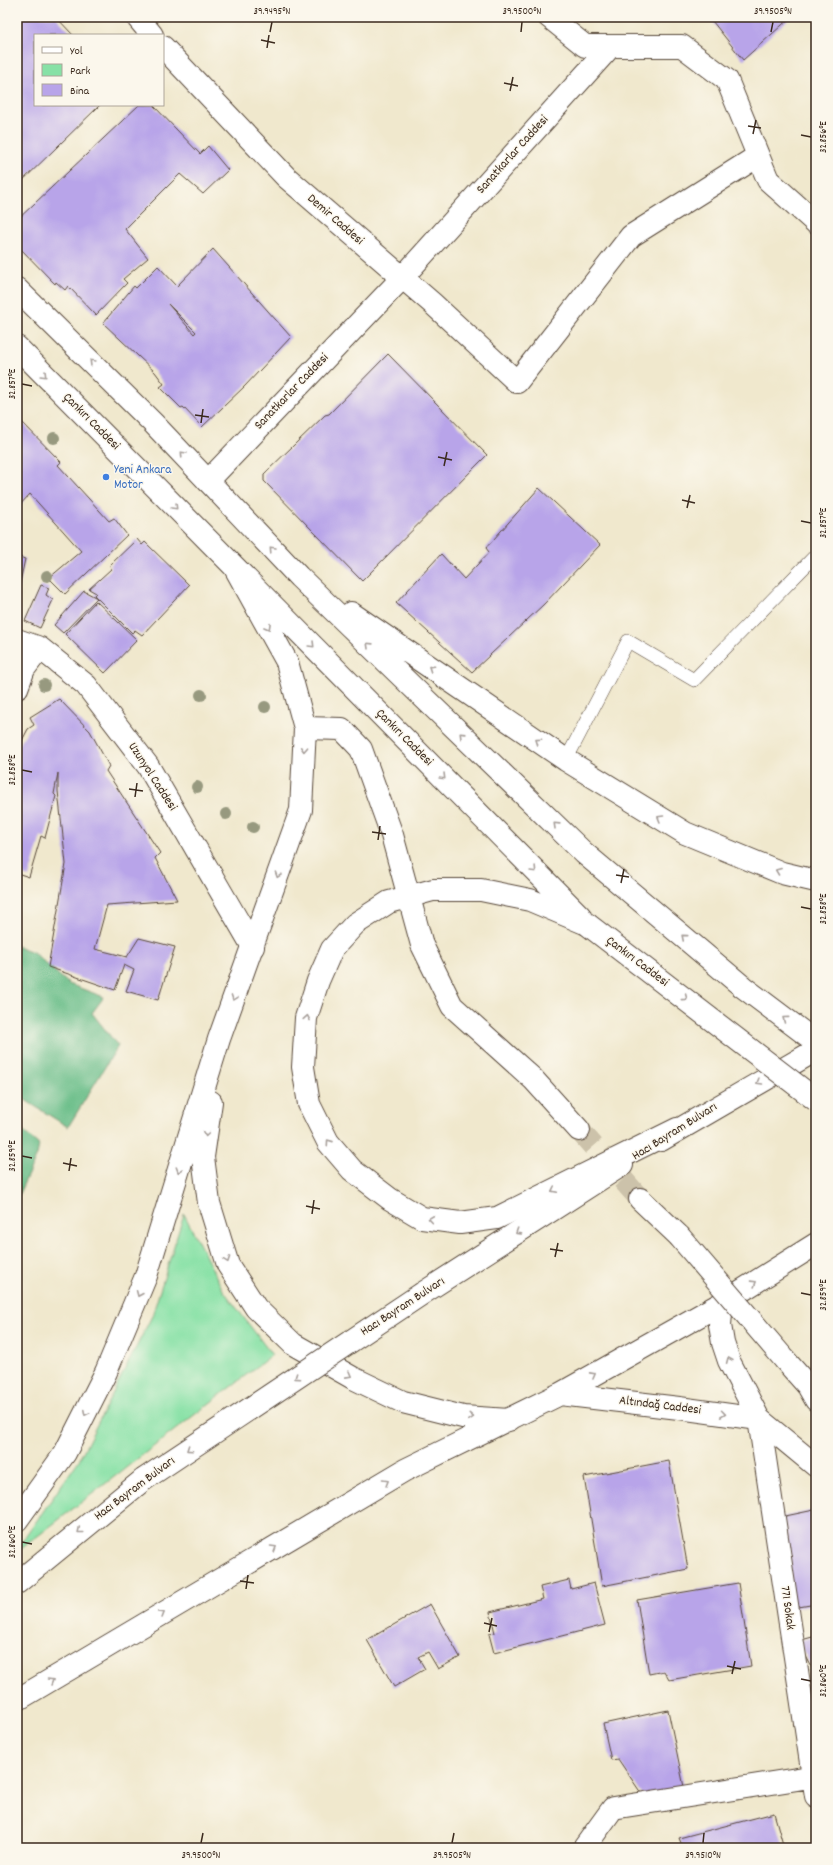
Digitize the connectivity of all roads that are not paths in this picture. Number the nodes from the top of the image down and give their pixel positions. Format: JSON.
{"nodes":[{"id":1,"x":137,"y":17,"type":"edge"},
{"id":2,"x":549,"y":17,"type":"edge"},
{"id":3,"x":151,"y":34,"type":"edge"},
{"id":4,"x":611,"y":46,"type":"junction"},
{"id":5,"x":164,"y":48,"type":"edge"},
{"id":6,"x":758,"y":156,"type":"junction"},
{"id":7,"x":816,"y":222,"type":"edge"},
{"id":8,"x":402,"y":278,"type":"junction"},
{"id":9,"x":17,"y":289,"type":"edge"},
{"id":10,"x":17,"y":347,"type":"edge"},
{"id":11,"x":208,"y":481,"type":"junction"},
{"id":12,"x":816,"y":555,"type":"edge"},
{"id":13,"x":235,"y":568,"type":"junction"},
{"id":14,"x":299,"y":577,"type":"junction"},
{"id":15,"x":17,"y":640,"type":"edge"},
{"id":16,"x":40,"y":648,"type":"junction"},
{"id":17,"x":17,"y":688,"type":"edge"},
{"id":18,"x":305,"y":728,"type":"junction"},
{"id":19,"x":566,"y":760,"type":"junction"},
{"id":20,"x":816,"y":880,"type":"edge"},
{"id":21,"x":409,"y":897,"type":"junction"},
{"id":22,"x":587,"y":924,"type":"junction"},
{"id":23,"x":253,"y":947,"type":"junction"},
{"id":24,"x":219,"y":1040,"type":"junction"},
{"id":25,"x":812,"y":1049,"type":"edge"},
{"id":26,"x":816,"y":1100,"type":"edge"},
{"id":27,"x":677,"y":1129,"type":"junction"},
{"id":28,"x":579,"y":1130,"type":"tunnel mouth"},
{"id":29,"x":640,"y":1199,"type":"tunnel mouth"},
{"id":30,"x":816,"y":1244,"type":"edge"},
{"id":31,"x":722,"y":1303,"type":"junction"},
{"id":32,"x":560,"y":1394,"type":"junction"},
{"id":33,"x":816,"y":1400,"type":"edge"},
{"id":34,"x":759,"y":1419,"type":"junction"},
{"id":35,"x":509,"y":1420,"type":"junction"},
{"id":36,"x":816,"y":1466,"type":"edge"},
{"id":37,"x":17,"y":1520,"type":"edge"},
{"id":38,"x":17,"y":1582,"type":"edge"},
{"id":39,"x":17,"y":1700,"type":"edge"},
{"id":40,"x":815,"y":1782,"type":"edge"},
{"id":41,"x":584,"y":1848,"type":"edge"}],
"edges":[{"from":1,"to":3,"type":"main road"},
{"from":2,"to":4,"type":"main road"},
{"from":4,"to":6,"type":"main road"},
{"from":4,"to":8,"type":"main road","name":"Sanatkarlar Caddesi"},
{"from":5,"to":8,"type":"main road","name":"Demir Caddesi"},
{"from":6,"to":7,"type":"main road"},
{"from":6,"to":8,"type":"main road","name":"Demir Caddesi"},
{"from":8,"to":11,"type":"main road","name":"Sanatkarlar Caddesi"},
{"from":11,"to":9,"type":"main road","one_way":true},
{"from":10,"to":13,"type":"main road","name":"Çankırı Caddesi","one_way":true},
{"from":14,"to":11,"type":"main road","one_way":true},
{"from":12,"to":19,"type":"lane"},
{"from":13,"to":18,"type":"main road","one_way":true},
{"from":13,"to":22,"type":"main road","name":"Çankırı Caddesi","one_way":true},
{"from":19,"to":14,"type":"main road","one_way":true},
{"from":25,"to":14,"type":"main road","one_way":true},
{"from":15,"to":16,"type":"main road","name":"Uzunyol Caddesi"},
{"from":16,"to":17,"type":"main road"},
{"from":16,"to":23,"type":"main road","name":"Uzunyol Caddesi"},
{"from":18,"to":21,"type":"main road"},
{"from":18,"to":23,"type":"main road","one_way":true},
{"from":20,"to":19,"type":"main road","one_way":true},
{"from":21,"to":22,"type":"main road"},
{"from":27,"to":21,"type":"main road","one_way":true},
{"from":21,"to":28,"type":"main road"},
{"from":22,"to":26,"type":"main road","name":"Çankırı Caddesi","one_way":true,"bridge":true},
{"from":23,"to":24,"type":"main road","one_way":true},
{"from":24,"to":35,"type":"main road","one_way":true},
{"from":24,"to":37,"type":"main road","one_way":true},
{"from":25,"to":27,"type":"main road","name":"Hacı Bayram Bulvarı","one_way":true},
{"from":27,"to":38,"type":"main road","name":"Hacı Bayram Bulvarı","one_way":true,"bridge":true},
{"from":29,"to":33,"type":"main road","bridge":true},
{"from":31,"to":30,"type":"main road","one_way":true},
{"from":32,"to":31,"type":"main road","one_way":true},
{"from":34,"to":31,"type":"main road","one_way":true},
{"from":32,"to":34,"type":"main road","name":"Altındağ Caddesi","one_way":true},
{"from":32,"to":35,"type":"main road"},
{"from":34,"to":36,"type":"main road"},
{"from":34,"to":40,"type":"main road","name":"771 Sokak"},
{"from":39,"to":35,"type":"main road","one_way":true},
{"from":40,"to":41,"type":"main road"}]}
